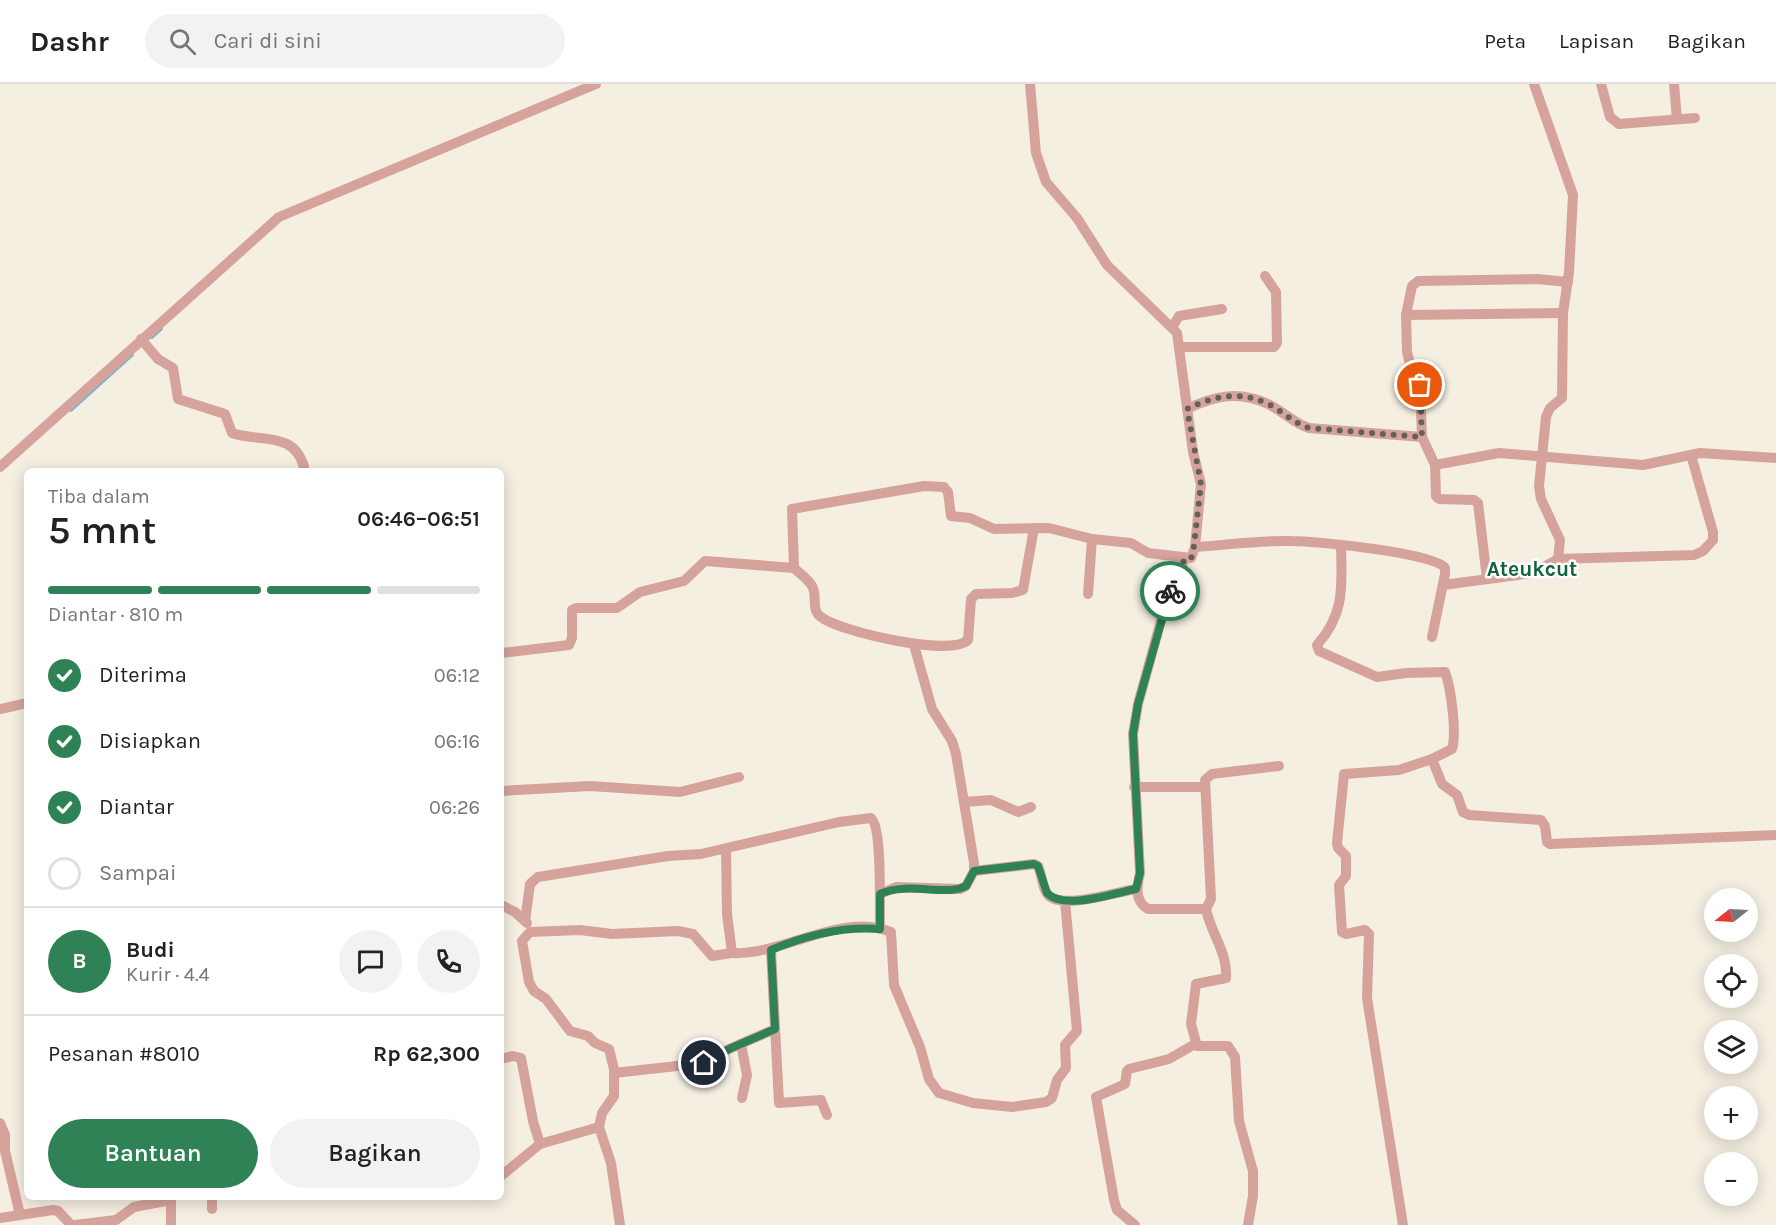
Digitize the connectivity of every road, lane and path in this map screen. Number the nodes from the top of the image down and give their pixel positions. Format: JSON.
{"nodes":[{"id":1,"x":596,"y":84,"type":"edge"},
{"id":2,"x":1030,"y":84,"type":"edge"},
{"id":3,"x":1534,"y":84,"type":"edge"},
{"id":4,"x":1601,"y":84,"type":"edge"},
{"id":5,"x":1674,"y":84,"type":"edge"},
{"id":6,"x":1695,"y":118,"type":"dead end"},
{"id":7,"x":1677,"y":119,"type":"junction"},
{"id":8,"x":1265,"y":276,"type":"dead end"},
{"id":9,"x":1569,"y":278,"type":"junction"},
{"id":10,"x":1222,"y":309,"type":"dead end"},
{"id":11,"x":1563,"y":313,"type":"junction"},
{"id":12,"x":1406,"y":315,"type":"junction"},
{"id":13,"x":1173,"y":326,"type":"junction"},
{"id":14,"x":141,"y":339,"type":"junction"},
{"id":15,"x":1179,"y":347,"type":"junction"},
{"id":16,"x":1187,"y":409,"type":"junction"},
{"id":17,"x":1422,"y":437,"type":"junction"},
{"id":18,"x":1540,"y":454,"type":"junction"},
{"id":19,"x":1691,"y":455,"type":"junction"},
{"id":20,"x":1776,"y":458,"type":"edge"},
{"id":21,"x":1435,"y":465,"type":"junction"},
{"id":22,"x":0,"y":466,"type":"edge"},
{"id":23,"x":304,"y":468,"type":"edge"},
{"id":24,"x":1034,"y":528,"type":"junction"},
{"id":25,"x":1092,"y":539,"type":"junction"},
{"id":26,"x":1341,"y":546,"type":"junction"},
{"id":27,"x":1195,"y":547,"type":"junction"},
{"id":28,"x":1185,"y":558,"type":"junction"},
{"id":29,"x":1558,"y":560,"type":"junction"},
{"id":30,"x":794,"y":568,"type":"junction"},
{"id":31,"x":1487,"y":579,"type":"junction"},
{"id":32,"x":1443,"y":585,"type":"junction"},
{"id":33,"x":1088,"y":594,"type":"dead end"},
{"id":34,"x":1432,"y":637,"type":"dead end"},
{"id":35,"x":914,"y":645,"type":"junction"},
{"id":36,"x":504,"y":653,"type":"edge"},
{"id":37,"x":24,"y":704,"type":"edge"},
{"id":38,"x":0,"y":708,"type":"edge"},
{"id":39,"x":1432,"y":759,"type":"junction"},
{"id":40,"x":1279,"y":766,"type":"dead end"},
{"id":41,"x":739,"y":777,"type":"dead end"},
{"id":42,"x":1134,"y":787,"type":"junction"},
{"id":43,"x":1205,"y":787,"type":"junction"},
{"id":44,"x":504,"y":791,"type":"edge"},
{"id":45,"x":964,"y":802,"type":"junction"},
{"id":46,"x":1031,"y":807,"type":"dead end"},
{"id":47,"x":1776,"y":835,"type":"edge"},
{"id":48,"x":726,"y":849,"type":"junction"},
{"id":49,"x":974,"y":871,"type":"junction"},
{"id":50,"x":1136,"y":889,"type":"junction"},
{"id":51,"x":880,"y":894,"type":"junction"},
{"id":52,"x":1065,"y":901,"type":"junction"},
{"id":53,"x":504,"y":907,"type":"edge"},
{"id":54,"x":1206,"y":909,"type":"junction"},
{"id":55,"x":525,"y":921,"type":"junction"},
{"id":56,"x":880,"y":929,"type":"junction"},
{"id":57,"x":530,"y":932,"type":"junction"},
{"id":58,"x":771,"y":950,"type":"junction"},
{"id":59,"x":732,"y":953,"type":"junction"},
{"id":60,"x":775,"y":1029,"type":"junction"},
{"id":61,"x":741,"y":1044,"type":"junction"},
{"id":62,"x":1195,"y":1044,"type":"junction"},
{"id":63,"x":504,"y":1058,"type":"edge"},
{"id":64,"x":614,"y":1073,"type":"junction"},
{"id":65,"x":742,"y":1098,"type":"dead end"},
{"id":66,"x":827,"y":1115,"type":"dead end"},
{"id":67,"x":0,"y":1123,"type":"edge"},
{"id":68,"x":599,"y":1127,"type":"junction"},
{"id":69,"x":540,"y":1144,"type":"junction"},
{"id":70,"x":504,"y":1174,"type":"edge"},
{"id":71,"x":163,"y":1200,"type":"edge"},
{"id":72,"x":171,"y":1200,"type":"edge"},
{"id":73,"x":212,"y":1200,"type":"edge"},
{"id":74,"x":212,"y":1209,"type":"dead end"},
{"id":75,"x":20,"y":1215,"type":"junction"},
{"id":76,"x":0,"y":1218,"type":"edge"},
{"id":77,"x":73,"y":1225,"type":"edge"},
{"id":78,"x":171,"y":1225,"type":"edge"},
{"id":79,"x":620,"y":1225,"type":"edge"},
{"id":80,"x":1135,"y":1225,"type":"edge"},
{"id":81,"x":1248,"y":1225,"type":"edge"},
{"id":82,"x":1403,"y":1225,"type":"edge"}],
"edges":[{"from":1,"to":14,"type":"street"},
{"from":2,"to":13,"type":"street"},
{"from":3,"to":9,"type":"street"},
{"from":4,"to":7,"type":"street"},
{"from":5,"to":7,"type":"street"},
{"from":6,"to":7,"type":"street"},
{"from":8,"to":15,"type":"street"},
{"from":9,"to":11,"type":"street"},
{"from":9,"to":12,"type":"street"},
{"from":10,"to":13,"type":"street"},
{"from":11,"to":12,"type":"street"},
{"from":11,"to":18,"type":"street"},
{"from":12,"to":17,"type":"street"},
{"from":13,"to":15,"type":"street"},
{"from":14,"to":22,"type":"street"},
{"from":14,"to":23,"type":"street"},
{"from":15,"to":16,"type":"street"},
{"from":16,"to":17,"type":"street"},
{"from":16,"to":27,"type":"street"},
{"from":17,"to":21,"type":"street"},
{"from":18,"to":19,"type":"street"},
{"from":18,"to":21,"type":"street"},
{"from":18,"to":29,"type":"street"},
{"from":19,"to":20,"type":"street"},
{"from":19,"to":29,"type":"street"},
{"from":21,"to":31,"type":"street"},
{"from":24,"to":25,"type":"street"},
{"from":24,"to":30,"type":"street"},
{"from":24,"to":35,"type":"street"},
{"from":25,"to":28,"type":"street"},
{"from":25,"to":33,"type":"street"},
{"from":26,"to":27,"type":"street"},
{"from":26,"to":32,"type":"street"},
{"from":26,"to":39,"type":"street"},
{"from":27,"to":28,"type":"street"},
{"from":28,"to":42,"type":"street"},
{"from":29,"to":31,"type":"street"},
{"from":30,"to":35,"type":"street"},
{"from":30,"to":36,"type":"street"},
{"from":31,"to":32,"type":"street"},
{"from":32,"to":34,"type":"street"},
{"from":35,"to":45,"type":"street"},
{"from":37,"to":38,"type":"street"},
{"from":39,"to":47,"type":"street"},
{"from":39,"to":82,"type":"street"},
{"from":40,"to":43,"type":"street"},
{"from":41,"to":44,"type":"street"},
{"from":42,"to":43,"type":"street"},
{"from":42,"to":50,"type":"street"},
{"from":43,"to":54,"type":"street"},
{"from":45,"to":46,"type":"street"},
{"from":45,"to":49,"type":"street"},
{"from":48,"to":51,"type":"street"},
{"from":48,"to":55,"type":"street"},
{"from":48,"to":59,"type":"street"},
{"from":49,"to":51,"type":"street"},
{"from":49,"to":52,"type":"street"},
{"from":50,"to":52,"type":"street"},
{"from":50,"to":54,"type":"street"},
{"from":51,"to":56,"type":"street"},
{"from":52,"to":56,"type":"street"},
{"from":53,"to":55,"type":"street"},
{"from":54,"to":62,"type":"street"},
{"from":55,"to":57,"type":"street"},
{"from":56,"to":58,"type":"street"},
{"from":57,"to":59,"type":"street"},
{"from":57,"to":64,"type":"street"},
{"from":58,"to":59,"type":"street"},
{"from":58,"to":60,"type":"street"},
{"from":60,"to":61,"type":"street"},
{"from":60,"to":66,"type":"street"},
{"from":61,"to":64,"type":"street"},
{"from":61,"to":65,"type":"street"},
{"from":62,"to":80,"type":"street"},
{"from":62,"to":81,"type":"street"},
{"from":63,"to":69,"type":"street"},
{"from":64,"to":68,"type":"street"},
{"from":67,"to":75,"type":"street"},
{"from":68,"to":69,"type":"street"},
{"from":68,"to":79,"type":"street"},
{"from":69,"to":70,"type":"street"},
{"from":71,"to":77,"type":"street"},
{"from":72,"to":78,"type":"street"},
{"from":73,"to":74,"type":"street"},
{"from":75,"to":76,"type":"street"},
{"from":75,"to":77,"type":"street"}]}
